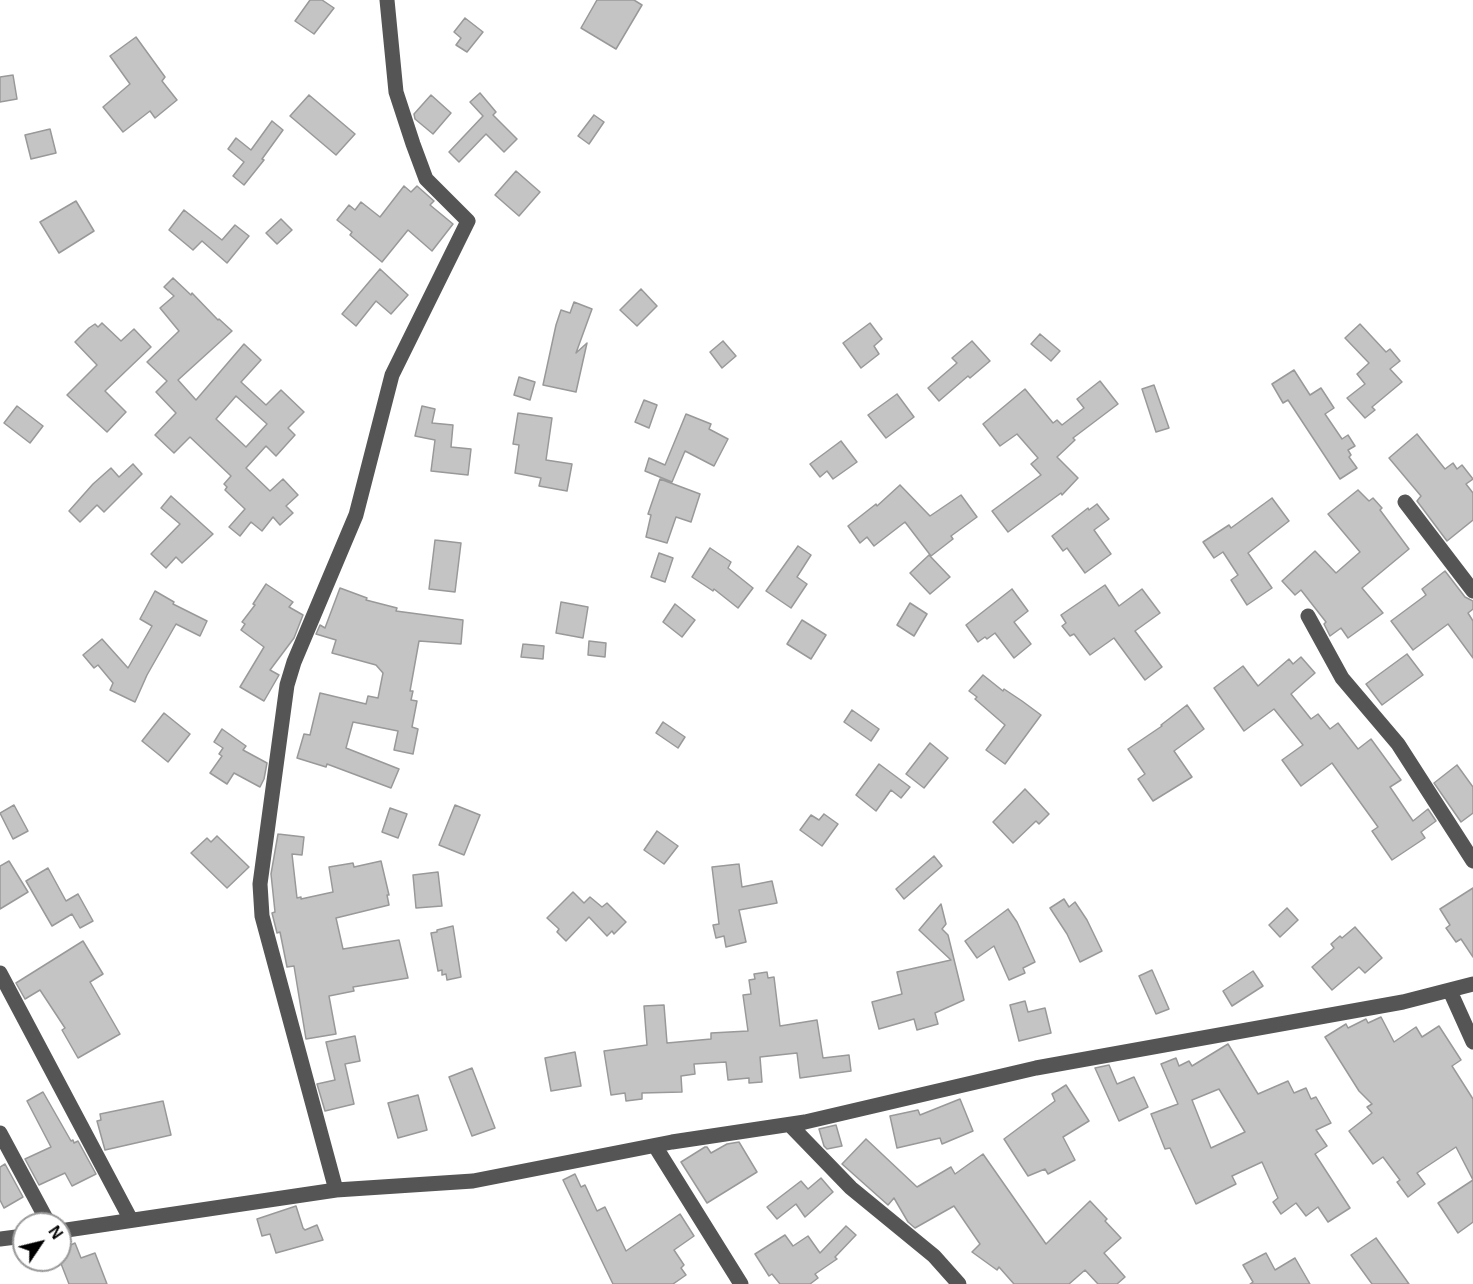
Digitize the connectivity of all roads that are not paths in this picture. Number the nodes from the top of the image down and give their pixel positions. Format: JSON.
{"nodes":[{"id":1,"x":387,"y":0,"type":"edge"},
{"id":2,"x":1406,"y":502,"type":"dead end"},
{"id":3,"x":1473,"y":591,"type":"edge"},
{"id":4,"x":1308,"y":616,"type":"dead end"},
{"id":5,"x":1473,"y":861,"type":"edge"},
{"id":6,"x":0,"y":973,"type":"edge"},
{"id":7,"x":1473,"y":984,"type":"edge"},
{"id":8,"x":1450,"y":991,"type":"junction"},
{"id":9,"x":1473,"y":1042,"type":"edge"},
{"id":10,"x":790,"y":1125,"type":"junction"},
{"id":11,"x":0,"y":1133,"type":"edge"},
{"id":12,"x":655,"y":1146,"type":"junction"},
{"id":13,"x":336,"y":1190,"type":"junction"},
{"id":14,"x":43,"y":1212,"type":"edge"},
{"id":15,"x":131,"y":1220,"type":"junction"},
{"id":16,"x":72,"y":1229,"type":"edge"},
{"id":17,"x":741,"y":1284,"type":"edge"},
{"id":18,"x":959,"y":1284,"type":"edge"}],
"edges":[{"from":1,"to":13,"type":"street"},
{"from":2,"to":3,"type":"street"},
{"from":4,"to":5,"type":"street"},
{"from":6,"to":15,"type":"street"},
{"from":7,"to":8,"type":"street"},
{"from":8,"to":9,"type":"street"},
{"from":8,"to":10,"type":"street"},
{"from":10,"to":12,"type":"street"},
{"from":10,"to":18,"type":"street"},
{"from":11,"to":14,"type":"street"},
{"from":12,"to":13,"type":"street"},
{"from":12,"to":17,"type":"street"},
{"from":13,"to":15,"type":"street"},
{"from":15,"to":16,"type":"street"}]}
